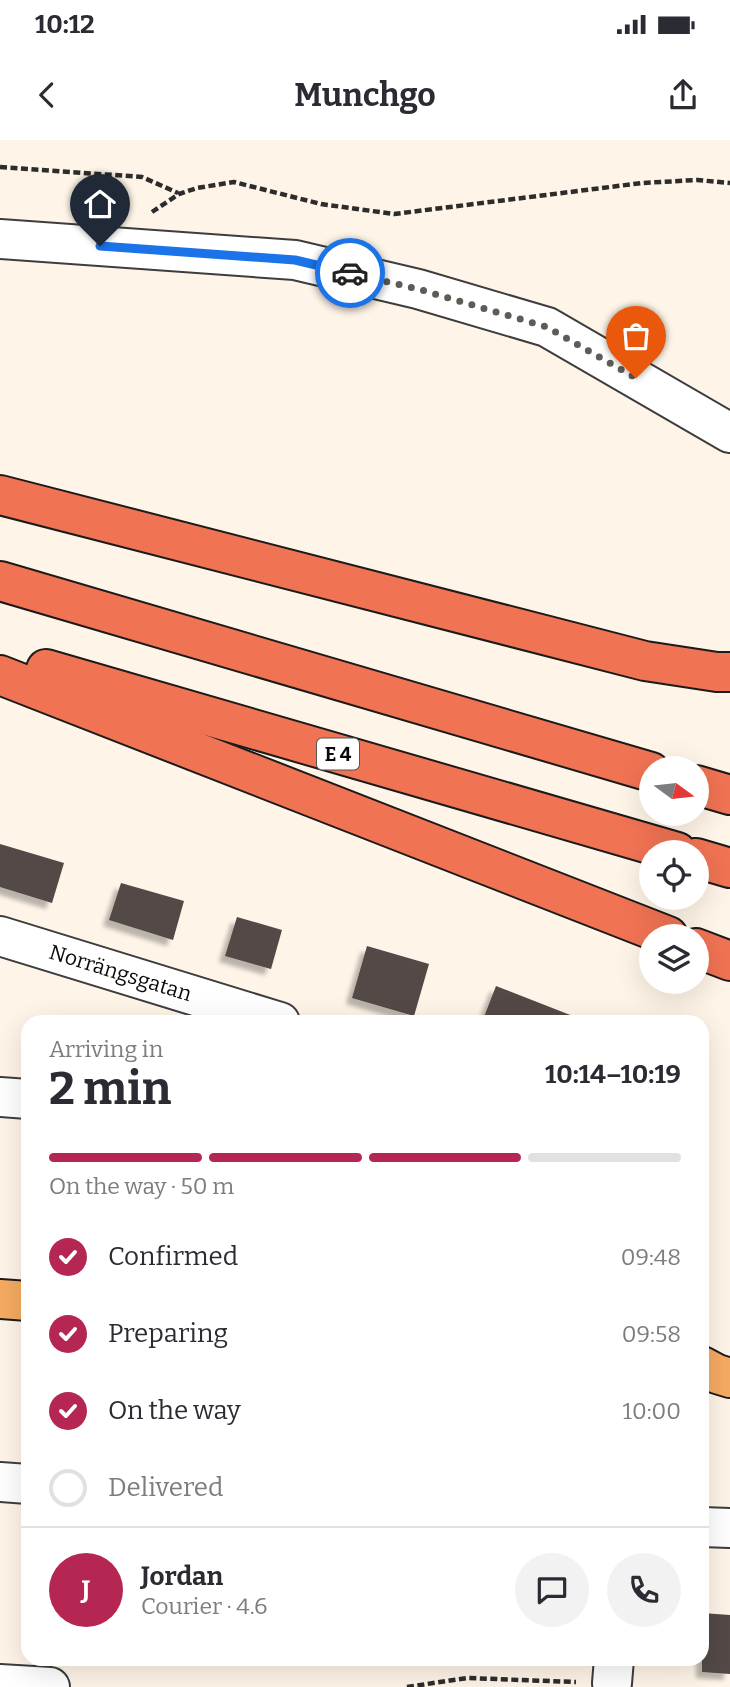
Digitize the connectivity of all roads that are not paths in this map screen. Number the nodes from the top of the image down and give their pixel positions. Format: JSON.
{"nodes":[{"id":1,"x":0,"y":239,"type":"edge"},
{"id":2,"x":728,"y":428,"type":"edge"},
{"id":3,"x":0,"y":495,"type":"edge"},
{"id":4,"x":0,"y":581,"type":"edge"},
{"id":5,"x":0,"y":656,"type":"edge"},
{"id":6,"x":730,"y":672,"type":"edge"},
{"id":7,"x":0,"y":675,"type":"edge"},
{"id":8,"x":639,"y":768,"type":"edge"},
{"id":9,"x":709,"y":789,"type":"edge"},
{"id":10,"x":730,"y":795,"type":"edge"},
{"id":11,"x":639,"y":841,"type":"edge"},
{"id":12,"x":709,"y":862,"type":"edge"},
{"id":13,"x":730,"y":868,"type":"edge"},
{"id":14,"x":639,"y":925,"type":"edge"},
{"id":15,"x":0,"y":936,"type":"edge"},
{"id":16,"x":709,"y":953,"type":"edge"},
{"id":17,"x":730,"y":961,"type":"edge"},
{"id":18,"x":257,"y":1015,"type":"edge"},
{"id":19,"x":0,"y":1097,"type":"edge"},
{"id":20,"x":21,"y":1098,"type":"edge"},
{"id":21,"x":0,"y":1299,"type":"edge"},
{"id":22,"x":21,"y":1300,"type":"edge"},
{"id":23,"x":709,"y":1350,"type":"edge"},
{"id":24,"x":730,"y":1351,"type":"edge"},
{"id":25,"x":709,"y":1370,"type":"edge"},
{"id":26,"x":730,"y":1378,"type":"edge"},
{"id":27,"x":0,"y":1482,"type":"edge"},
{"id":28,"x":21,"y":1484,"type":"edge"},
{"id":29,"x":709,"y":1527,"type":"edge"},
{"id":30,"x":730,"y":1528,"type":"edge"},
{"id":31,"x":0,"y":1684,"type":"edge"},
{"id":32,"x":50,"y":1687,"type":"edge"}],
"edges":[{"from":1,"to":2,"type":"street"},
{"from":3,"to":6,"type":"highway"},
{"from":4,"to":8,"type":"highway"},
{"from":5,"to":11,"type":"highway","number":"E 4"},
{"from":7,"to":14,"type":"highway"},
{"from":9,"to":10,"type":"highway"},
{"from":12,"to":13,"type":"highway"},
{"from":15,"to":18,"type":"street","name":"Norrängsgatan"},
{"from":16,"to":17,"type":"highway"},
{"from":19,"to":20,"type":"street"},
{"from":21,"to":22,"type":"main road"},
{"from":23,"to":24,"type":"main road"},
{"from":25,"to":26,"type":"main road"},
{"from":27,"to":28,"type":"street"},
{"from":29,"to":30,"type":"street"},
{"from":31,"to":32,"type":"street"}]}
